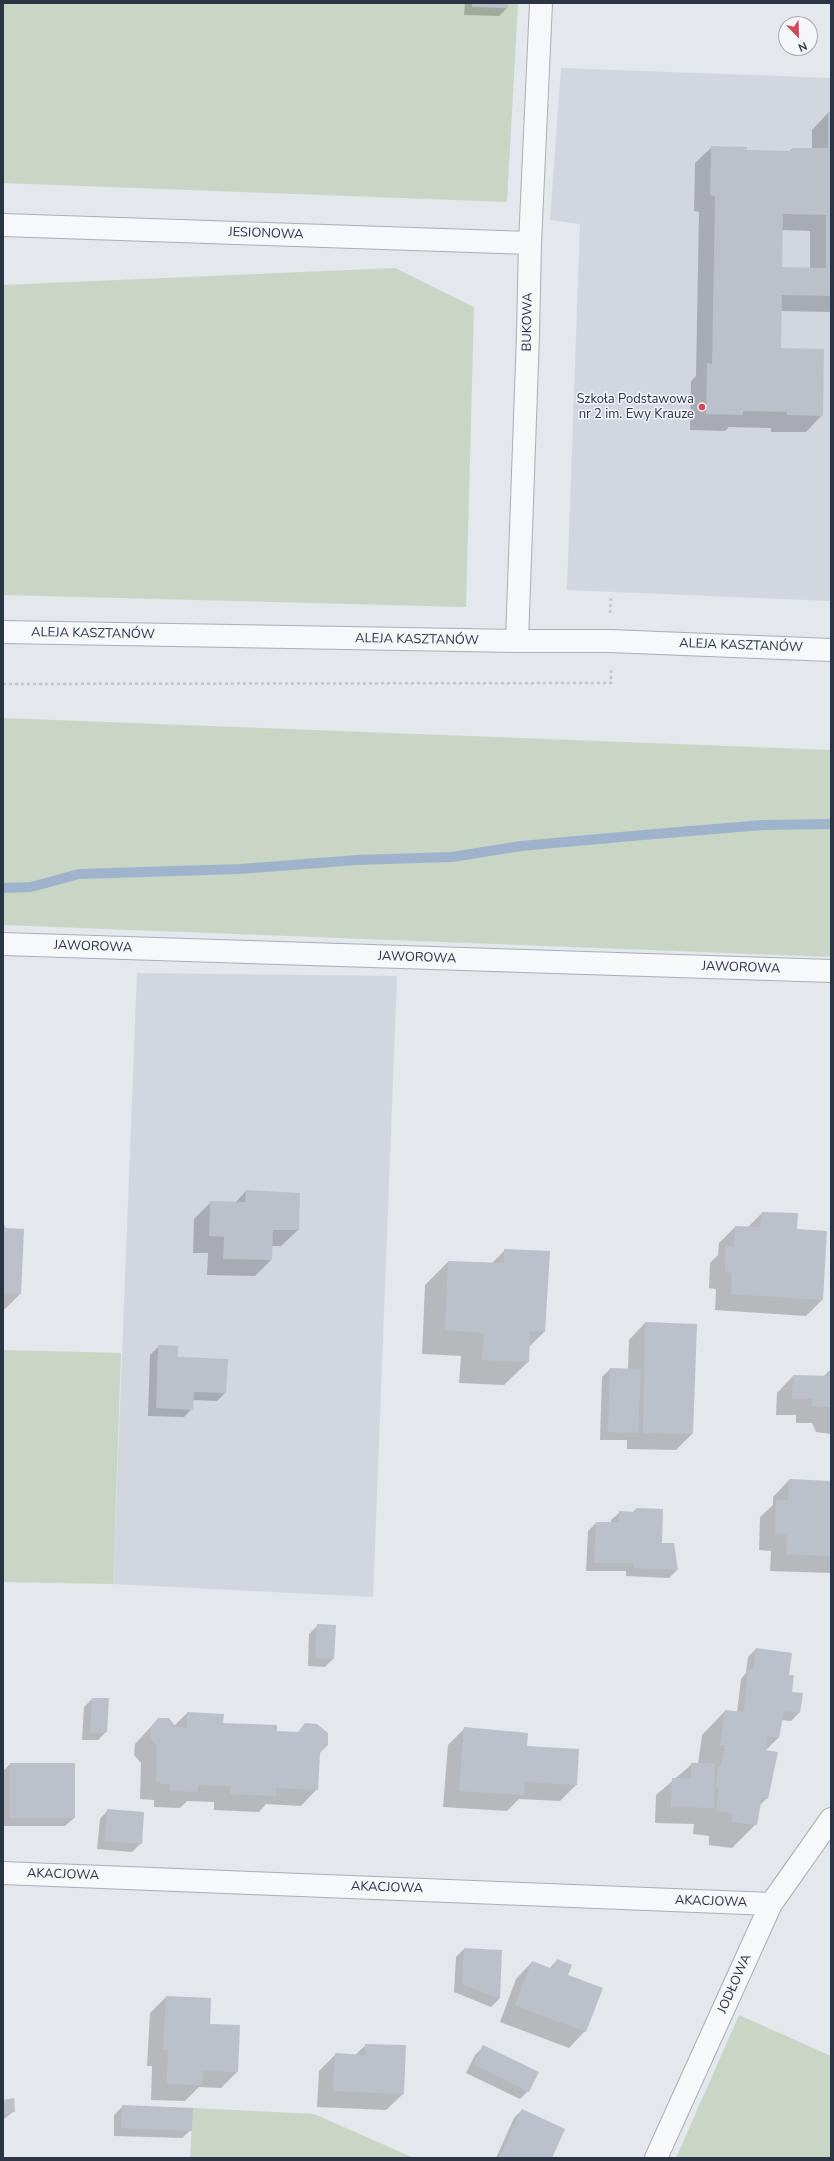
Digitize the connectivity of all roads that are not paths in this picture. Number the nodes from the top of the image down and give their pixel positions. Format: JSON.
{"nodes":[{"id":1,"x":541,"y":3,"type":"edge"},
{"id":2,"x":3,"y":225,"type":"edge"},
{"id":3,"x":530,"y":243,"type":"junction"},
{"id":4,"x":3,"y":632,"type":"edge"},
{"id":5,"x":517,"y":641,"type":"junction"},
{"id":6,"x":831,"y":650,"type":"edge"},
{"id":7,"x":3,"y":944,"type":"edge"},
{"id":8,"x":831,"y":971,"type":"edge"},
{"id":9,"x":831,"y":1819,"type":"edge"},
{"id":10,"x":3,"y":1873,"type":"edge"},
{"id":11,"x":771,"y":1904,"type":"junction"},
{"id":12,"x":656,"y":2158,"type":"edge"}],
"edges":[{"from":1,"to":3,"type":"street","name":"BUKOWA"},
{"from":2,"to":3,"type":"street","name":"JESIONOWA"},
{"from":3,"to":5,"type":"street","name":"BUKOWA"},
{"from":4,"to":5,"type":"street","name":"ALEJA KASZTANÓW"},
{"from":5,"to":6,"type":"street","name":"ALEJA KASZTANÓW"},
{"from":7,"to":8,"type":"street","name":"JAWOROWA"},
{"from":9,"to":11,"type":"street","name":"JODŁOWA"},
{"from":10,"to":11,"type":"street","name":"AKACJOWA"},
{"from":11,"to":12,"type":"street","name":"JODŁOWA"}]}
